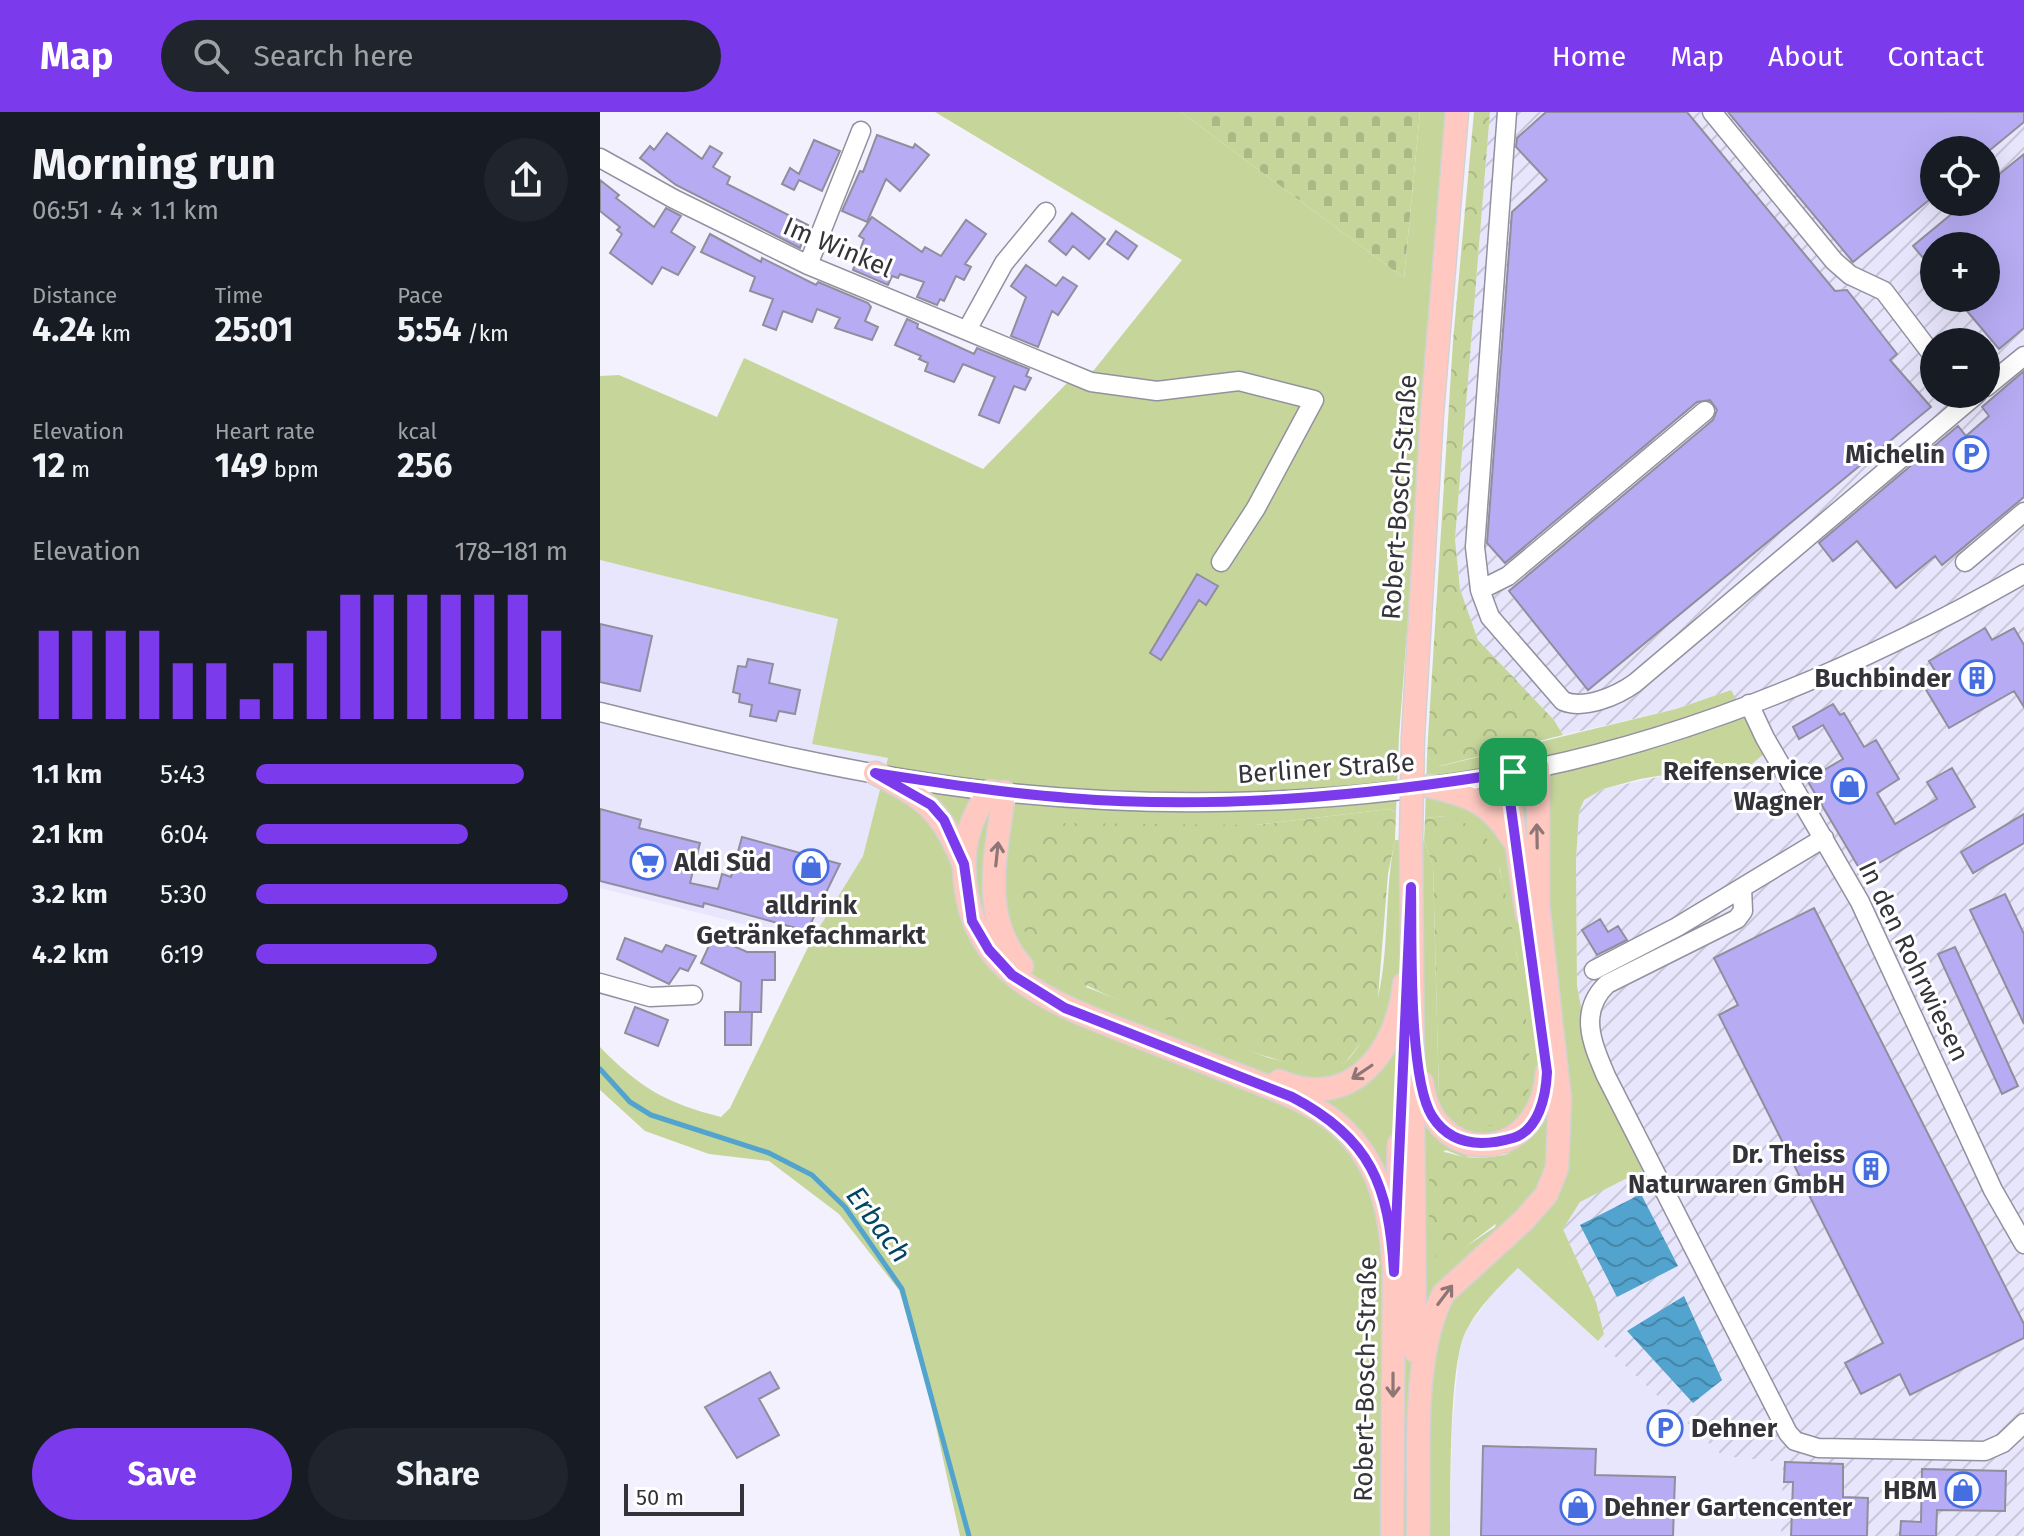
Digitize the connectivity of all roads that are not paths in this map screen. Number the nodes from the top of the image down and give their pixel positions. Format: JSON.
{"nodes":[{"id":1,"x":1457,"y":112,"type":"edge"},
{"id":2,"x":1507,"y":112,"type":"edge"},
{"id":3,"x":1712,"y":112,"type":"edge"},
{"id":4,"x":861,"y":131,"type":"dead end"},
{"id":5,"x":600,"y":158,"type":"edge"},
{"id":6,"x":1046,"y":212,"type":"dead end"},
{"id":7,"x":808,"y":265,"type":"junction"},
{"id":8,"x":967,"y":330,"type":"junction"},
{"id":9,"x":1920,"y":339,"type":"edge"},
{"id":10,"x":2024,"y":356,"type":"edge"},
{"id":11,"x":2000,"y":376,"type":"edge"},
{"id":12,"x":1955,"y":408,"type":"edge"},
{"id":13,"x":1705,"y":411,"type":"dead end"},
{"id":14,"x":2024,"y":512,"type":"edge"},
{"id":15,"x":1221,"y":562,"type":"dead end"},
{"id":16,"x":1965,"y":562,"type":"dead end"},
{"id":17,"x":2024,"y":574,"type":"edge"},
{"id":18,"x":1480,"y":590,"type":"junction"},
{"id":19,"x":1749,"y":704,"type":"junction"},
{"id":20,"x":600,"y":712,"type":"edge"},
{"id":21,"x":1538,"y":768,"type":"junction"},
{"id":22,"x":1513,"y":772,"type":"junction"},
{"id":23,"x":875,"y":773,"type":"junction"},
{"id":24,"x":1429,"y":786,"type":"junction"},
{"id":25,"x":998,"y":792,"type":"junction"},
{"id":26,"x":1824,"y":838,"type":"junction"},
{"id":27,"x":1515,"y":844,"type":"junction"},
{"id":28,"x":964,"y":864,"type":"junction"},
{"id":29,"x":1411,"y":887,"type":"junction"},
{"id":30,"x":1742,"y":888,"type":"junction"},
{"id":31,"x":1407,"y":951,"type":"junction"},
{"id":32,"x":1594,"y":970,"type":"dead end"},
{"id":33,"x":600,"y":983,"type":"edge"},
{"id":34,"x":693,"y":995,"type":"dead end"},
{"id":35,"x":1414,"y":1027,"type":"junction"},
{"id":36,"x":1283,"y":1088,"type":"junction"},
{"id":37,"x":2024,"y":1244,"type":"edge"},
{"id":38,"x":1394,"y":1272,"type":"junction"},
{"id":39,"x":2024,"y":1423,"type":"edge"},
{"id":40,"x":1392,"y":1536,"type":"edge"},
{"id":41,"x":1417,"y":1536,"type":"edge"}],
"edges":[{"from":1,"to":29,"type":"main road","name":"Robert-Bosch-Straße","bridge":true},
{"from":2,"to":18,"type":"street"},
{"from":3,"to":9,"type":"street"},
{"from":4,"to":7,"type":"street"},
{"from":5,"to":7,"type":"street","name":"Im Winkel"},
{"from":6,"to":8,"type":"street"},
{"from":7,"to":8,"type":"street","name":"Im Winkel"},
{"from":8,"to":15,"type":"street","name":"Im Winkel"},
{"from":10,"to":11,"type":"street"},
{"from":12,"to":18,"type":"street"},
{"from":13,"to":18,"type":"street"},
{"from":14,"to":16,"type":"street"},
{"from":17,"to":19,"type":"street","name":"Berliner Straße"},
{"from":19,"to":21,"type":"street","name":"Berliner Straße"},
{"from":19,"to":26,"type":"street","name":"In den Rohrwiesen"},
{"from":20,"to":23,"type":"street","name":"Berliner Straße"},
{"from":21,"to":22,"type":"street","name":"Berliner Straße"},
{"from":41,"to":21,"type":"main road","one_way":true},
{"from":22,"to":24,"type":"street","name":"Berliner Straße"},
{"from":22,"to":27,"type":"main road"},
{"from":23,"to":25,"type":"street","name":"Berliner Straße"},
{"from":23,"to":28,"type":"main road"},
{"from":24,"to":25,"type":"street","name":"Berliner Straße"},
{"from":24,"to":27,"type":"main road"},
{"from":25,"to":28,"type":"main road"},
{"from":36,"to":25,"type":"main road","one_way":true},
{"from":26,"to":30,"type":"street"},
{"from":26,"to":37,"type":"street","name":"In den Rohrwiesen"},
{"from":27,"to":35,"type":"main road"},
{"from":28,"to":36,"type":"main road"},
{"from":29,"to":31,"type":"main road","name":"Robert-Bosch-Straße"},
{"from":29,"to":35,"type":"main road","name":"Robert-Bosch-Straße"},
{"from":30,"to":32,"type":"street"},
{"from":30,"to":39,"type":"street"},
{"from":31,"to":36,"type":"main road","one_way":true},
{"from":31,"to":38,"type":"main road","name":"Robert-Bosch-Straße"},
{"from":33,"to":34,"type":"street"},
{"from":35,"to":41,"type":"main road","name":"Robert-Bosch-Straße"},
{"from":36,"to":38,"type":"main road"},
{"from":38,"to":40,"type":"main road","name":"Robert-Bosch-Straße","one_way":true}]}
